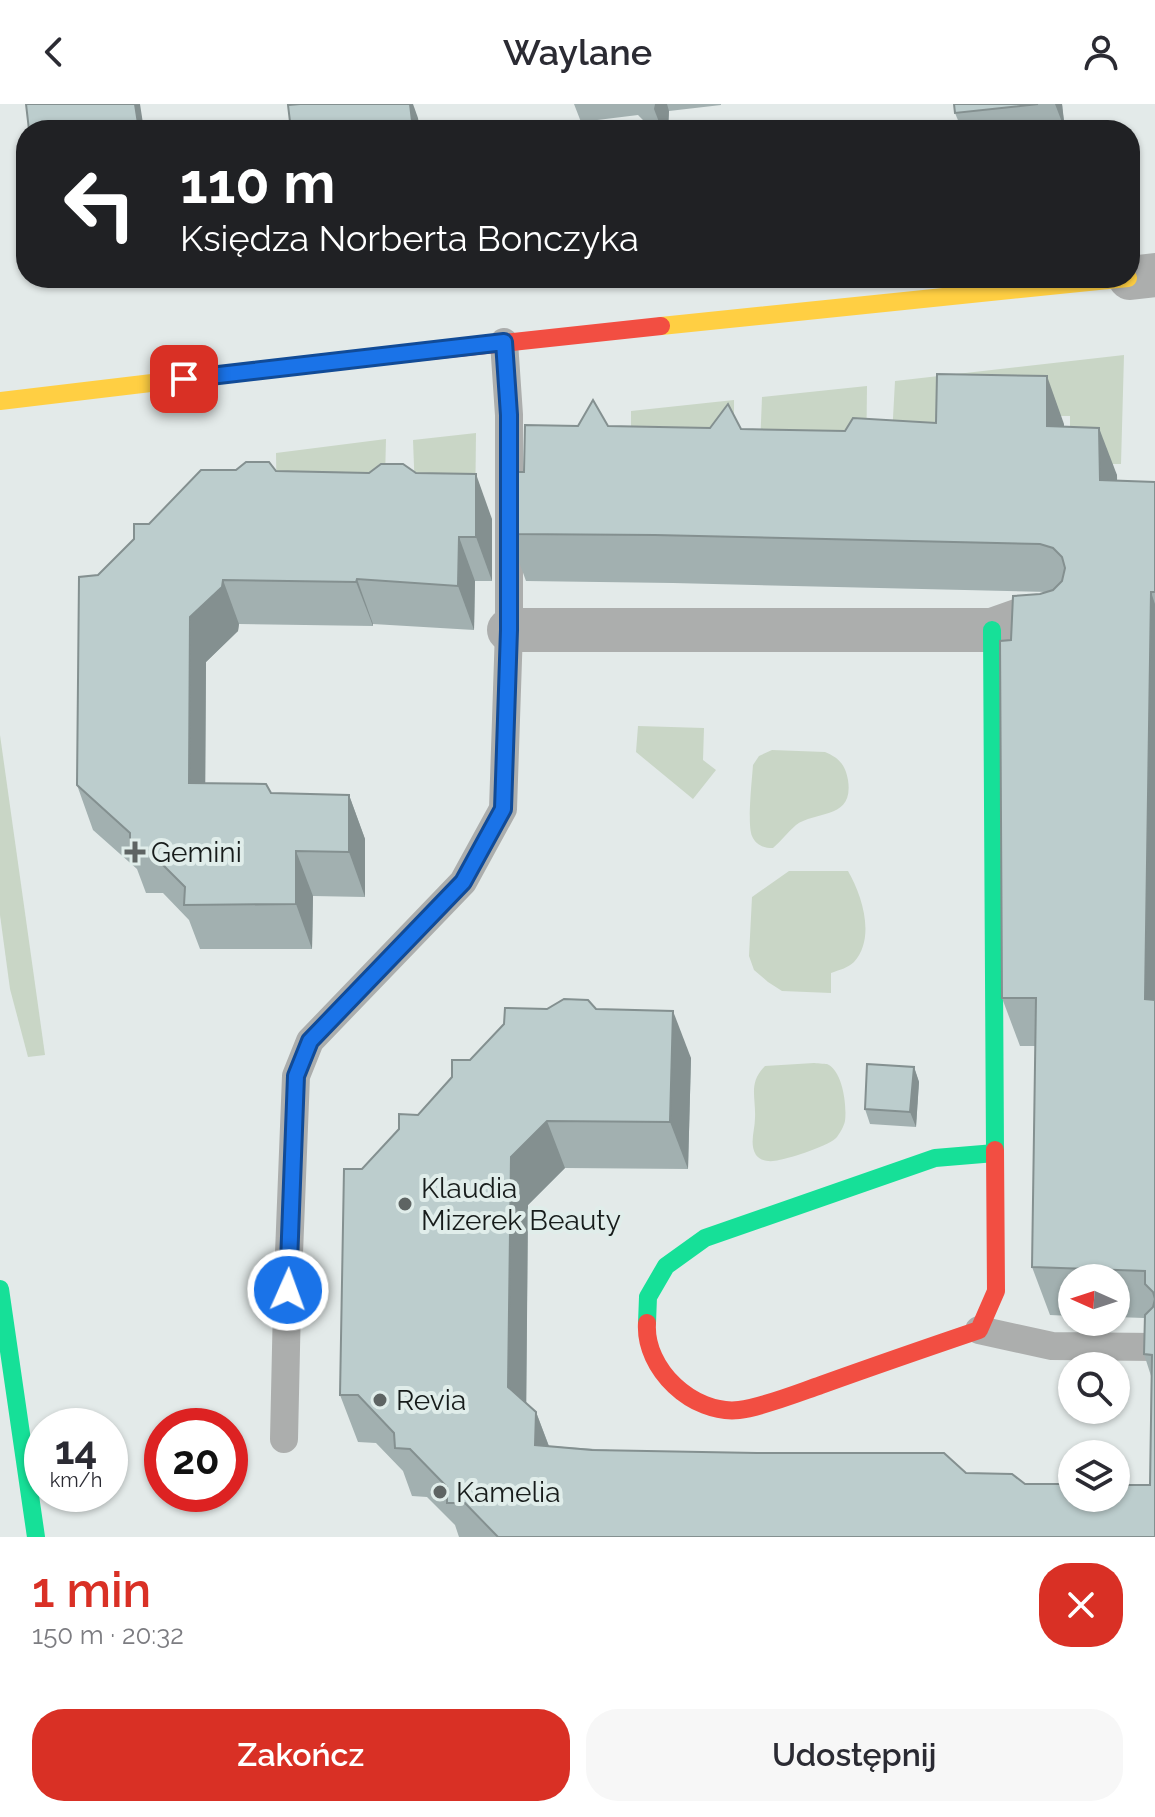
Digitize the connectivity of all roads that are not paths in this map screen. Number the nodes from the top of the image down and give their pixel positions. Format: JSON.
{"nodes":[{"id":1,"x":1031,"y":288,"type":"edge"},
{"id":2,"x":504,"y":342,"type":"junction"},
{"id":3,"x":0,"y":401,"type":"edge"},
{"id":4,"x":1057,"y":617,"type":"edge"},
{"id":5,"x":509,"y":630,"type":"junction"},
{"id":6,"x":992,"y":630,"type":"junction"},
{"id":7,"x":995,"y":1153,"type":"junction"},
{"id":8,"x":0,"y":1289,"type":"edge"},
{"id":9,"x":979,"y":1330,"type":"junction"},
{"id":10,"x":1155,"y":1347,"type":"edge"},
{"id":11,"x":284,"y":1439,"type":"dead end"},
{"id":12,"x":36,"y":1537,"type":"edge"}],
"edges":[{"from":1,"to":2,"type":"street"},
{"from":2,"to":3,"type":"street"},
{"from":2,"to":5,"type":"lane"},
{"from":4,"to":6,"type":"street"},
{"from":5,"to":6,"type":"street"},
{"from":5,"to":11,"type":"lane"},
{"from":6,"to":7,"type":"street"},
{"from":7,"to":9,"type":"street"},
{"from":7,"to":9,"type":"street"},
{"from":8,"to":12,"type":"street"},
{"from":9,"to":10,"type":"lane"}]}
